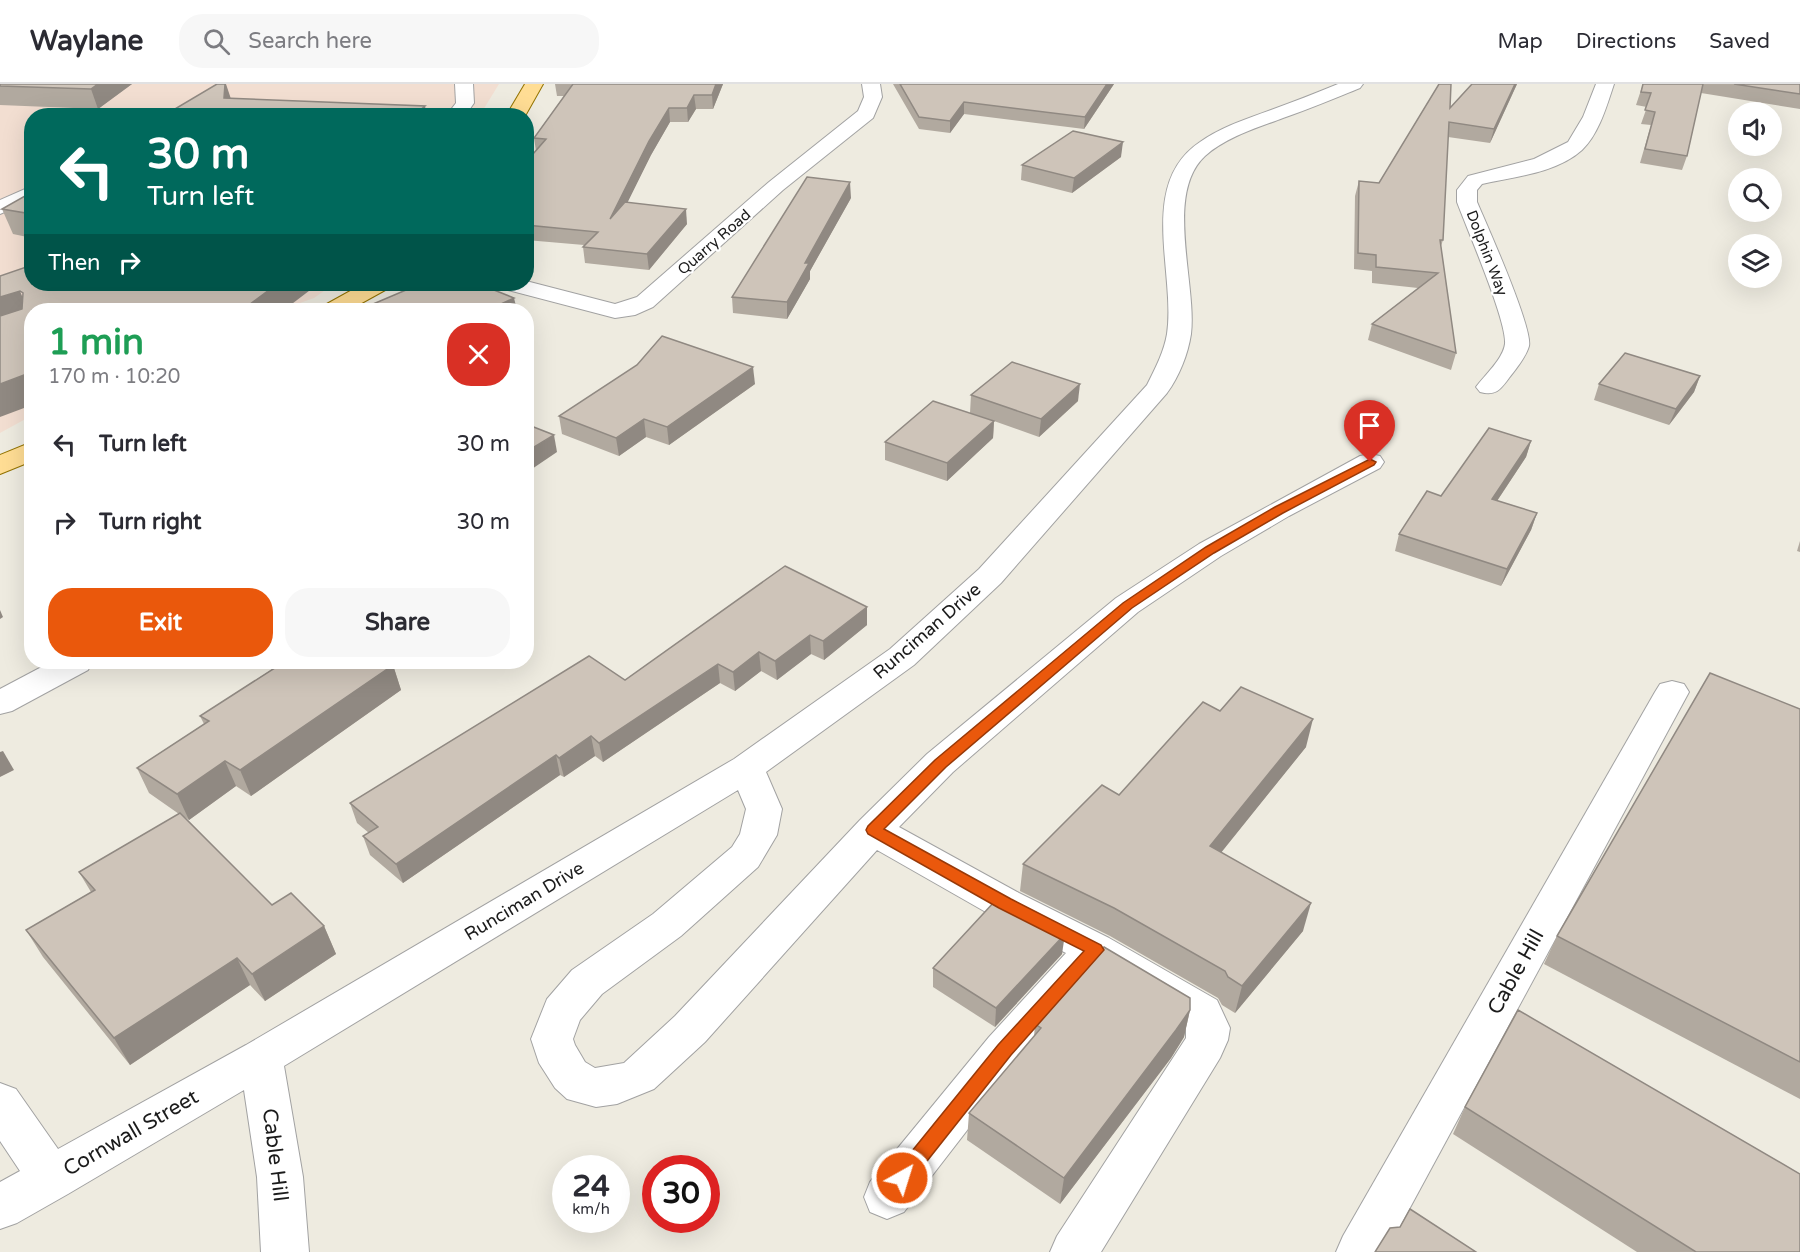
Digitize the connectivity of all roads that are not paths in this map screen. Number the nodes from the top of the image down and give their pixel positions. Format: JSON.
{"nodes":[{"id":1,"x":464,"y":84,"type":"edge"},
{"id":2,"x":534,"y":84,"type":"edge"},
{"id":3,"x":871,"y":84,"type":"edge"},
{"id":4,"x":1354,"y":84,"type":"edge"},
{"id":5,"x":1605,"y":84,"type":"edge"},
{"id":6,"x":461,"y":108,"type":"edge"},
{"id":7,"x":520,"y":108,"type":"edge"},
{"id":8,"x":24,"y":196,"type":"edge"},
{"id":9,"x":0,"y":208,"type":"edge"},
{"id":10,"x":534,"y":290,"type":"edge"},
{"id":11,"x":366,"y":291,"type":"edge"},
{"id":12,"x":345,"y":303,"type":"edge"},
{"id":13,"x":1489,"y":387,"type":"dead end"},
{"id":14,"x":24,"y":454,"type":"edge"},
{"id":15,"x":1370,"y":462,"type":"dead end"},
{"id":16,"x":0,"y":466,"type":"edge"},
{"id":17,"x":63,"y":669,"type":"edge"},
{"id":18,"x":1672,"y":692,"type":"dead end"},
{"id":19,"x":0,"y":704,"type":"edge"},
{"id":20,"x":747,"y":768,"type":"junction"},
{"id":21,"x":873,"y":830,"type":"junction"},
{"id":22,"x":1095,"y":950,"type":"junction"},
{"id":23,"x":261,"y":1058,"type":"junction"},
{"id":24,"x":0,"y":1103,"type":"edge"},
{"id":25,"x":52,"y":1179,"type":"junction"},
{"id":26,"x":887,"y":1197,"type":"dead end"},
{"id":27,"x":0,"y":1207,"type":"edge"},
{"id":28,"x":285,"y":1252,"type":"edge"},
{"id":29,"x":1074,"y":1252,"type":"edge"},
{"id":30,"x":1360,"y":1252,"type":"edge"}],
"edges":[{"from":1,"to":6,"type":"street"},
{"from":2,"to":7,"type":"main road"},
{"from":3,"to":10,"type":"street","name":"Quarry Road"},
{"from":4,"to":20,"type":"street","name":"Runciman Drive"},
{"from":5,"to":13,"type":"street","name":"Dolphin Way"},
{"from":8,"to":9,"type":"street"},
{"from":11,"to":12,"type":"main road"},
{"from":14,"to":16,"type":"main road"},
{"from":15,"to":21,"type":"street"},
{"from":17,"to":19,"type":"street"},
{"from":18,"to":30,"type":"street","name":"Cable Hill"},
{"from":20,"to":21,"type":"street"},
{"from":20,"to":23,"type":"street","name":"Runciman Drive"},
{"from":21,"to":22,"type":"street"},
{"from":22,"to":26,"type":"street"},
{"from":22,"to":29,"type":"street"},
{"from":23,"to":25,"type":"street","name":"Cornwall Street"},
{"from":23,"to":28,"type":"street","name":"Cable Hill"},
{"from":24,"to":25,"type":"street"},
{"from":25,"to":27,"type":"street","name":"Cornwall Street"}]}
